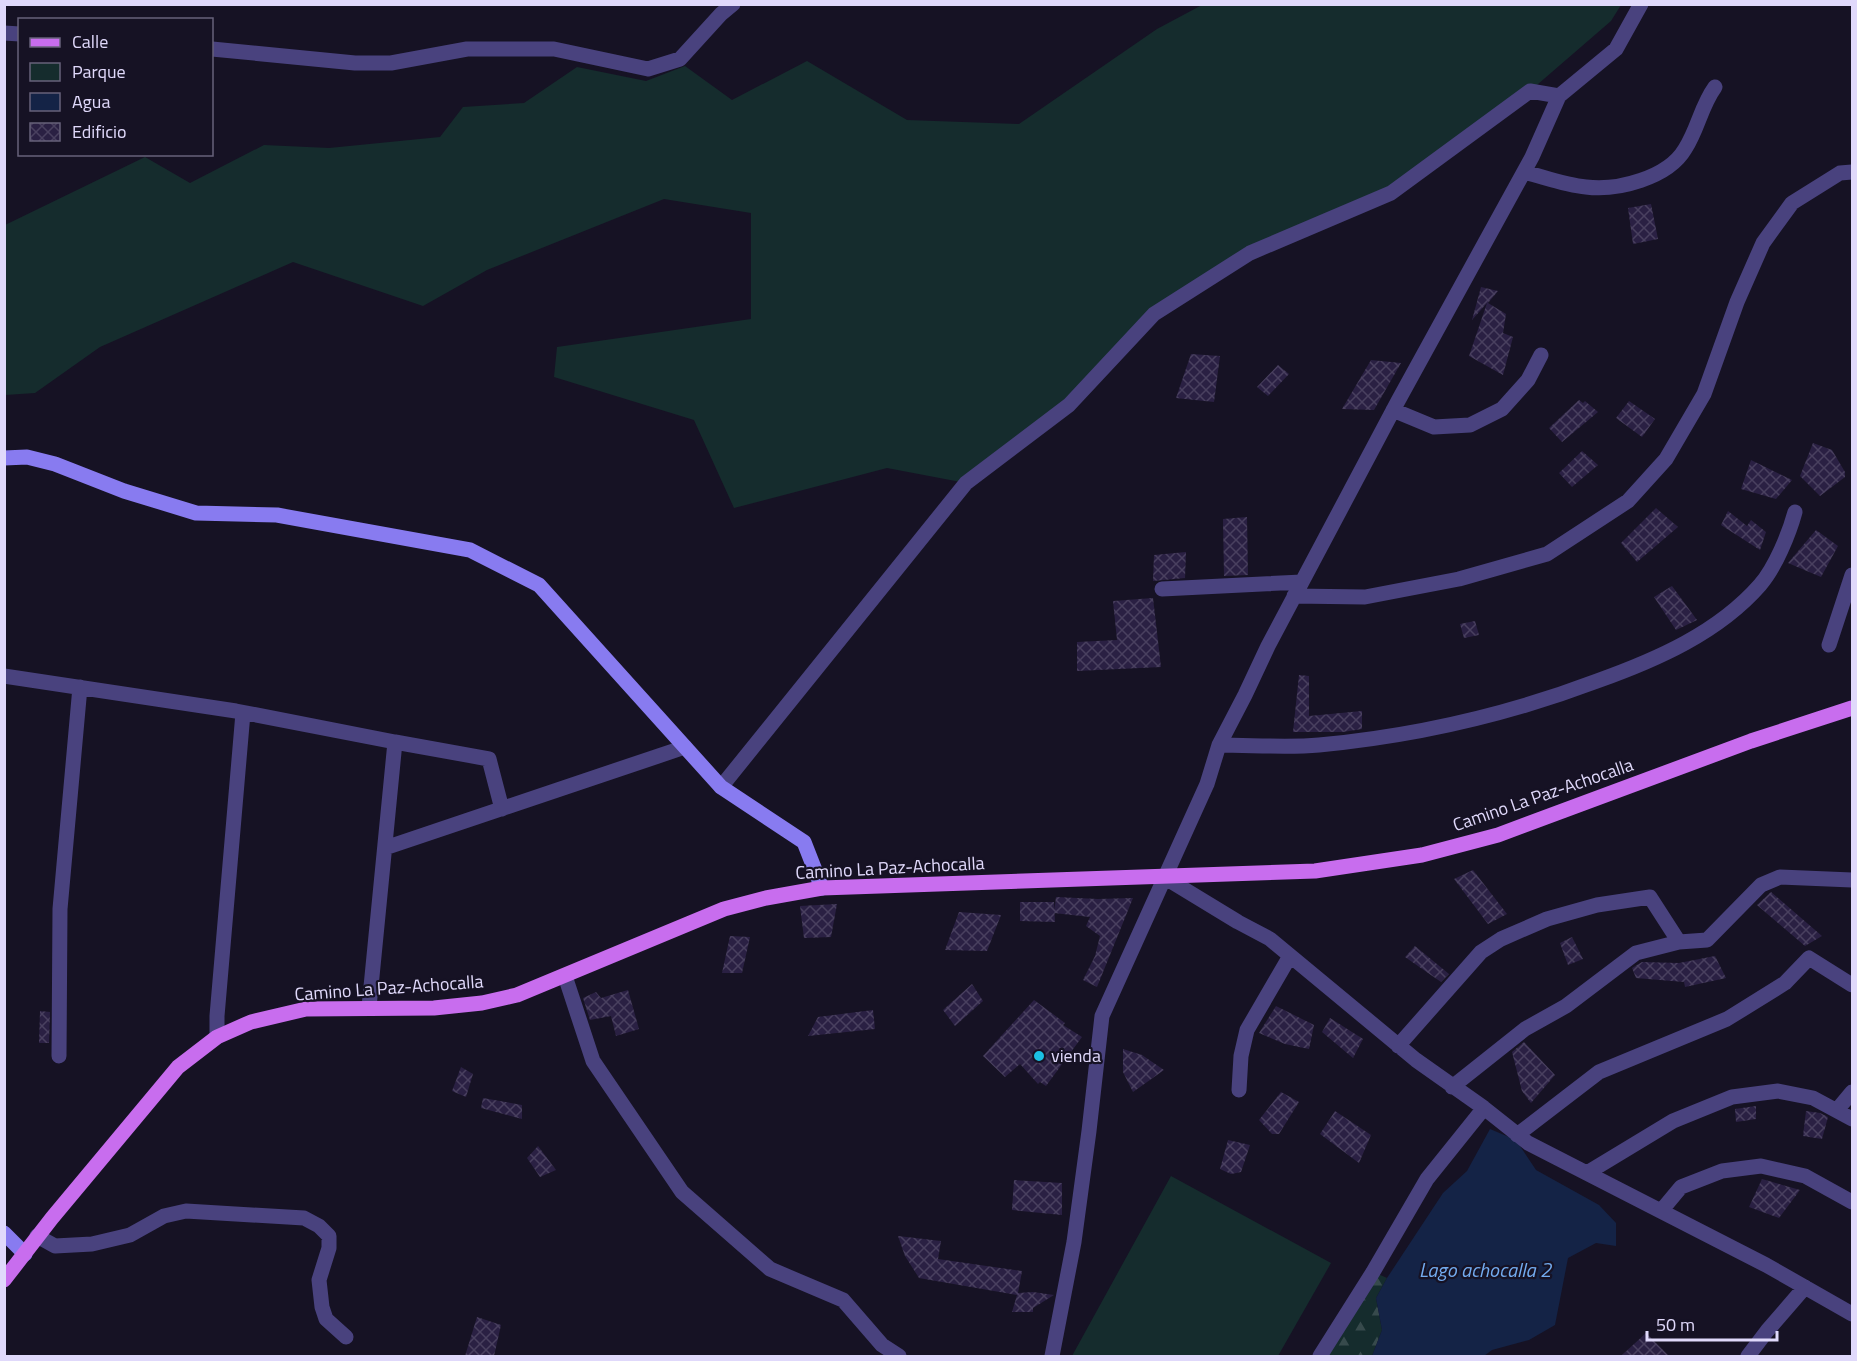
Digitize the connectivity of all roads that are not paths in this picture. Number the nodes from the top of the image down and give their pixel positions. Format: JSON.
{"nodes":[{"id":1,"x":733,"y":4,"type":"edge"},
{"id":2,"x":1641,"y":4,"type":"edge"},
{"id":3,"x":213,"y":49,"type":"edge"},
{"id":4,"x":1715,"y":87,"type":"dead end"},
{"id":5,"x":1559,"y":96,"type":"junction"},
{"id":6,"x":1524,"y":172,"type":"junction"},
{"id":7,"x":1852,"y":172,"type":"edge"},
{"id":8,"x":1541,"y":355,"type":"dead end"},
{"id":9,"x":1393,"y":410,"type":"junction"},
{"id":10,"x":4,"y":458,"type":"edge"},
{"id":11,"x":1795,"y":512,"type":"dead end"},
{"id":12,"x":1852,"y":575,"type":"edge"},
{"id":13,"x":1302,"y":582,"type":"junction"},
{"id":14,"x":1162,"y":589,"type":"dead end"},
{"id":15,"x":1294,"y":596,"type":"junction"},
{"id":16,"x":1829,"y":645,"type":"dead end"},
{"id":17,"x":4,"y":676,"type":"edge"},
{"id":18,"x":80,"y":687,"type":"junction"},
{"id":19,"x":1852,"y":708,"type":"edge"},
{"id":20,"x":243,"y":713,"type":"junction"},
{"id":21,"x":395,"y":742,"type":"junction"},
{"id":22,"x":1219,"y":744,"type":"junction"},
{"id":23,"x":685,"y":747,"type":"junction"},
{"id":24,"x":721,"y":787,"type":"junction"},
{"id":25,"x":502,"y":808,"type":"junction"},
{"id":26,"x":385,"y":848,"type":"junction"},
{"id":27,"x":1164,"y":877,"type":"junction"},
{"id":28,"x":1852,"y":880,"type":"edge"},
{"id":29,"x":822,"y":888,"type":"junction"},
{"id":30,"x":1678,"y":942,"type":"junction"},
{"id":31,"x":1290,"y":956,"type":"junction"},
{"id":32,"x":565,"y":976,"type":"junction"},
{"id":33,"x":1852,"y":985,"type":"edge"},
{"id":34,"x":369,"y":1007,"type":"junction"},
{"id":35,"x":217,"y":1037,"type":"junction"},
{"id":36,"x":1398,"y":1046,"type":"junction"},
{"id":37,"x":59,"y":1056,"type":"dead end"},
{"id":38,"x":1452,"y":1087,"type":"junction"},
{"id":39,"x":1239,"y":1090,"type":"dead end"},
{"id":40,"x":1852,"y":1092,"type":"edge"},
{"id":41,"x":1484,"y":1108,"type":"junction"},
{"id":42,"x":1837,"y":1110,"type":"junction"},
{"id":43,"x":1852,"y":1119,"type":"edge"},
{"id":44,"x":1517,"y":1135,"type":"junction"},
{"id":45,"x":1587,"y":1173,"type":"junction"},
{"id":46,"x":1852,"y":1202,"type":"edge"},
{"id":47,"x":1661,"y":1211,"type":"junction"},
{"id":48,"x":4,"y":1233,"type":"edge"},
{"id":49,"x":37,"y":1236,"type":"junction"},
{"id":50,"x":25,"y":1254,"type":"junction"},
{"id":51,"x":4,"y":1280,"type":"edge"},
{"id":52,"x":1805,"y":1287,"type":"junction"},
{"id":53,"x":1852,"y":1314,"type":"edge"},
{"id":54,"x":346,"y":1337,"type":"dead end"},
{"id":55,"x":899,"y":1356,"type":"edge"},
{"id":56,"x":1052,"y":1356,"type":"edge"},
{"id":57,"x":1320,"y":1356,"type":"edge"},
{"id":58,"x":1748,"y":1356,"type":"edge"}],
"edges":[{"from":1,"to":3,"type":"street"},
{"from":2,"to":5,"type":"street"},
{"from":4,"to":6,"type":"street"},
{"from":5,"to":6,"type":"street"},
{"from":5,"to":24,"type":"street"},
{"from":6,"to":9,"type":"street"},
{"from":7,"to":15,"type":"street"},
{"from":8,"to":9,"type":"street"},
{"from":9,"to":13,"type":"street"},
{"from":10,"to":23,"type":"main road"},
{"from":11,"to":22,"type":"street"},
{"from":12,"to":16,"type":"street"},
{"from":13,"to":14,"type":"street"},
{"from":13,"to":15,"type":"street"},
{"from":15,"to":22,"type":"street"},
{"from":17,"to":18,"type":"street"},
{"from":18,"to":20,"type":"street"},
{"from":18,"to":37,"type":"street"},
{"from":19,"to":27,"type":"main road","name":"Camino La Paz-Achocalla"},
{"from":20,"to":21,"type":"street"},
{"from":20,"to":35,"type":"street"},
{"from":21,"to":25,"type":"street"},
{"from":21,"to":26,"type":"street"},
{"from":22,"to":27,"type":"street"},
{"from":23,"to":24,"type":"main road"},
{"from":23,"to":25,"type":"street"},
{"from":24,"to":29,"type":"main road"},
{"from":25,"to":26,"type":"street"},
{"from":26,"to":34,"type":"street"},
{"from":27,"to":29,"type":"main road","name":"Camino La Paz-Achocalla"},
{"from":27,"to":31,"type":"street"},
{"from":27,"to":56,"type":"street"},
{"from":28,"to":30,"type":"street"},
{"from":29,"to":32,"type":"main road","name":"Camino La Paz-Achocalla"},
{"from":30,"to":36,"type":"street"},
{"from":30,"to":38,"type":"street"},
{"from":31,"to":36,"type":"street"},
{"from":31,"to":39,"type":"street"},
{"from":32,"to":34,"type":"main road","name":"Camino La Paz-Achocalla"},
{"from":32,"to":55,"type":"street"},
{"from":33,"to":44,"type":"street"},
{"from":34,"to":35,"type":"main road","name":"Camino La Paz-Achocalla"},
{"from":35,"to":49,"type":"main road","name":"Camino La Paz-Achocalla"},
{"from":36,"to":38,"type":"street"},
{"from":38,"to":41,"type":"street"},
{"from":40,"to":42,"type":"street"},
{"from":41,"to":44,"type":"street"},
{"from":41,"to":57,"type":"street"},
{"from":42,"to":43,"type":"street"},
{"from":42,"to":45,"type":"street"},
{"from":44,"to":45,"type":"street"},
{"from":45,"to":47,"type":"street"},
{"from":46,"to":47,"type":"street"},
{"from":47,"to":52,"type":"street"},
{"from":48,"to":50,"type":"main road"},
{"from":49,"to":50,"type":"main road","name":"Camino La Paz-Achocalla"},
{"from":49,"to":54,"type":"street"},
{"from":50,"to":51,"type":"main road","name":"Camino La Paz-Achocalla"},
{"from":52,"to":53,"type":"street"},
{"from":52,"to":58,"type":"street"}]}
